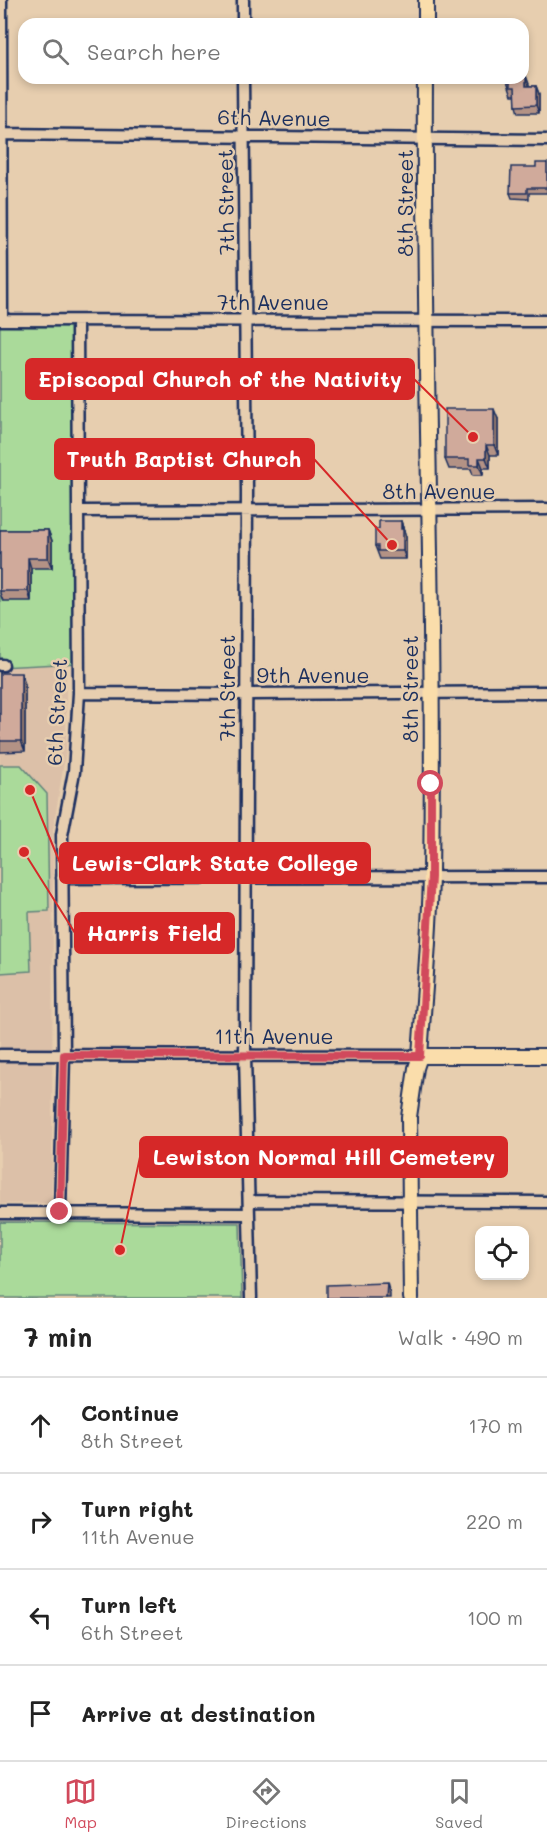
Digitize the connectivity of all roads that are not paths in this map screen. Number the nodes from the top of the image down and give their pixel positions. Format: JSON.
{"nodes":[{"id":1,"x":2,"y":0,"type":"edge"},
{"id":2,"x":243,"y":0,"type":"edge"},
{"id":3,"x":426,"y":0,"type":"edge"},
{"id":4,"x":243,"y":18,"type":"edge"},
{"id":5,"x":426,"y":18,"type":"edge"},
{"id":6,"x":243,"y":84,"type":"edge"},
{"id":7,"x":425,"y":84,"type":"edge"},
{"id":8,"x":1,"y":134,"type":"edge"},
{"id":9,"x":244,"y":137,"type":"junction"},
{"id":10,"x":425,"y":138,"type":"junction"},
{"id":11,"x":547,"y":140,"type":"edge"},
{"id":12,"x":1,"y":320,"type":"edge"},
{"id":13,"x":246,"y":320,"type":"junction"},
{"id":14,"x":425,"y":320,"type":"junction"},
{"id":15,"x":77,"y":321,"type":"junction"},
{"id":16,"x":547,"y":321,"type":"edge"},
{"id":17,"x":547,"y":509,"type":"edge"},
{"id":18,"x":247,"y":510,"type":"junction"},
{"id":19,"x":428,"y":510,"type":"junction"},
{"id":20,"x":79,"y":511,"type":"junction"},
{"id":21,"x":547,"y":692,"type":"edge"},
{"id":22,"x":79,"y":693,"type":"junction"},
{"id":23,"x":431,"y":693,"type":"junction"},
{"id":24,"x":246,"y":694,"type":"junction"},
{"id":25,"x":245,"y":877,"type":"junction"},
{"id":26,"x":431,"y":877,"type":"junction"},
{"id":27,"x":547,"y":877,"type":"edge"},
{"id":28,"x":62,"y":878,"type":"junction"},
{"id":29,"x":0,"y":1055,"type":"edge"},
{"id":30,"x":64,"y":1055,"type":"junction"},
{"id":31,"x":245,"y":1056,"type":"junction"},
{"id":32,"x":420,"y":1056,"type":"junction"},
{"id":33,"x":547,"y":1056,"type":"edge"},
{"id":34,"x":249,"y":1201,"type":"junction"},
{"id":35,"x":410,"y":1201,"type":"junction"},
{"id":36,"x":547,"y":1202,"type":"edge"},
{"id":37,"x":60,"y":1212,"type":"junction"},
{"id":38,"x":0,"y":1213,"type":"edge"},
{"id":39,"x":249,"y":1214,"type":"junction"},
{"id":40,"x":251,"y":1298,"type":"edge"},
{"id":41,"x":411,"y":1298,"type":"edge"}],
"edges":[{"from":1,"to":8,"type":"street"},
{"from":2,"to":4,"type":"street"},
{"from":3,"to":5,"type":"main road"},
{"from":6,"to":9,"type":"street","name":"7th Street"},
{"from":7,"to":10,"type":"main road","name":"8th Street"},
{"from":8,"to":9,"type":"street","name":"6th Avenue"},
{"from":8,"to":12,"type":"street"},
{"from":9,"to":10,"type":"street","name":"6th Avenue"},
{"from":9,"to":13,"type":"street","name":"7th Street"},
{"from":10,"to":11,"type":"street","name":"6th Avenue"},
{"from":10,"to":14,"type":"main road","name":"8th Street"},
{"from":12,"to":15,"type":"street","name":"7th Avenue"},
{"from":13,"to":14,"type":"street","name":"7th Avenue"},
{"from":13,"to":15,"type":"street","name":"7th Avenue"},
{"from":13,"to":18,"type":"street","name":"7th Street"},
{"from":14,"to":16,"type":"street","name":"7th Avenue"},
{"from":14,"to":19,"type":"main road","name":"8th Street"},
{"from":15,"to":20,"type":"street","name":"6th Street"},
{"from":17,"to":19,"type":"street","name":"8th Avenue"},
{"from":18,"to":19,"type":"street","name":"8th Avenue"},
{"from":18,"to":20,"type":"street","name":"8th Avenue"},
{"from":18,"to":24,"type":"street","name":"7th Street"},
{"from":19,"to":23,"type":"main road","name":"8th Street"},
{"from":20,"to":22,"type":"street","name":"6th Street"},
{"from":21,"to":23,"type":"street","name":"9th Avenue"},
{"from":22,"to":24,"type":"street","name":"9th Avenue"},
{"from":22,"to":28,"type":"street","name":"6th Street"},
{"from":23,"to":24,"type":"street","name":"9th Avenue"},
{"from":23,"to":26,"type":"main road","name":"8th Street"},
{"from":24,"to":25,"type":"street","name":"7th Street"},
{"from":25,"to":26,"type":"street"},
{"from":25,"to":28,"type":"street"},
{"from":25,"to":31,"type":"street","name":"7th Street"},
{"from":26,"to":27,"type":"street"},
{"from":26,"to":32,"type":"main road","name":"8th Street"},
{"from":28,"to":30,"type":"street","name":"6th Street"},
{"from":29,"to":30,"type":"street","name":"11th Avenue"},
{"from":30,"to":31,"type":"street","name":"11th Avenue"},
{"from":30,"to":37,"type":"street","name":"6th Street"},
{"from":31,"to":32,"type":"street","name":"11th Avenue"},
{"from":31,"to":34,"type":"street","name":"7th Street"},
{"from":32,"to":33,"type":"main road","name":"11th Avenue"},
{"from":32,"to":35,"type":"main road","name":"8th Street"},
{"from":34,"to":35,"type":"street"},
{"from":34,"to":39,"type":"street","name":"7th Street"},
{"from":35,"to":36,"type":"street"},
{"from":35,"to":41,"type":"main road","name":"8th Street"},
{"from":37,"to":38,"type":"street"},
{"from":37,"to":39,"type":"street"},
{"from":39,"to":40,"type":"street","name":"7th Street"}]}
